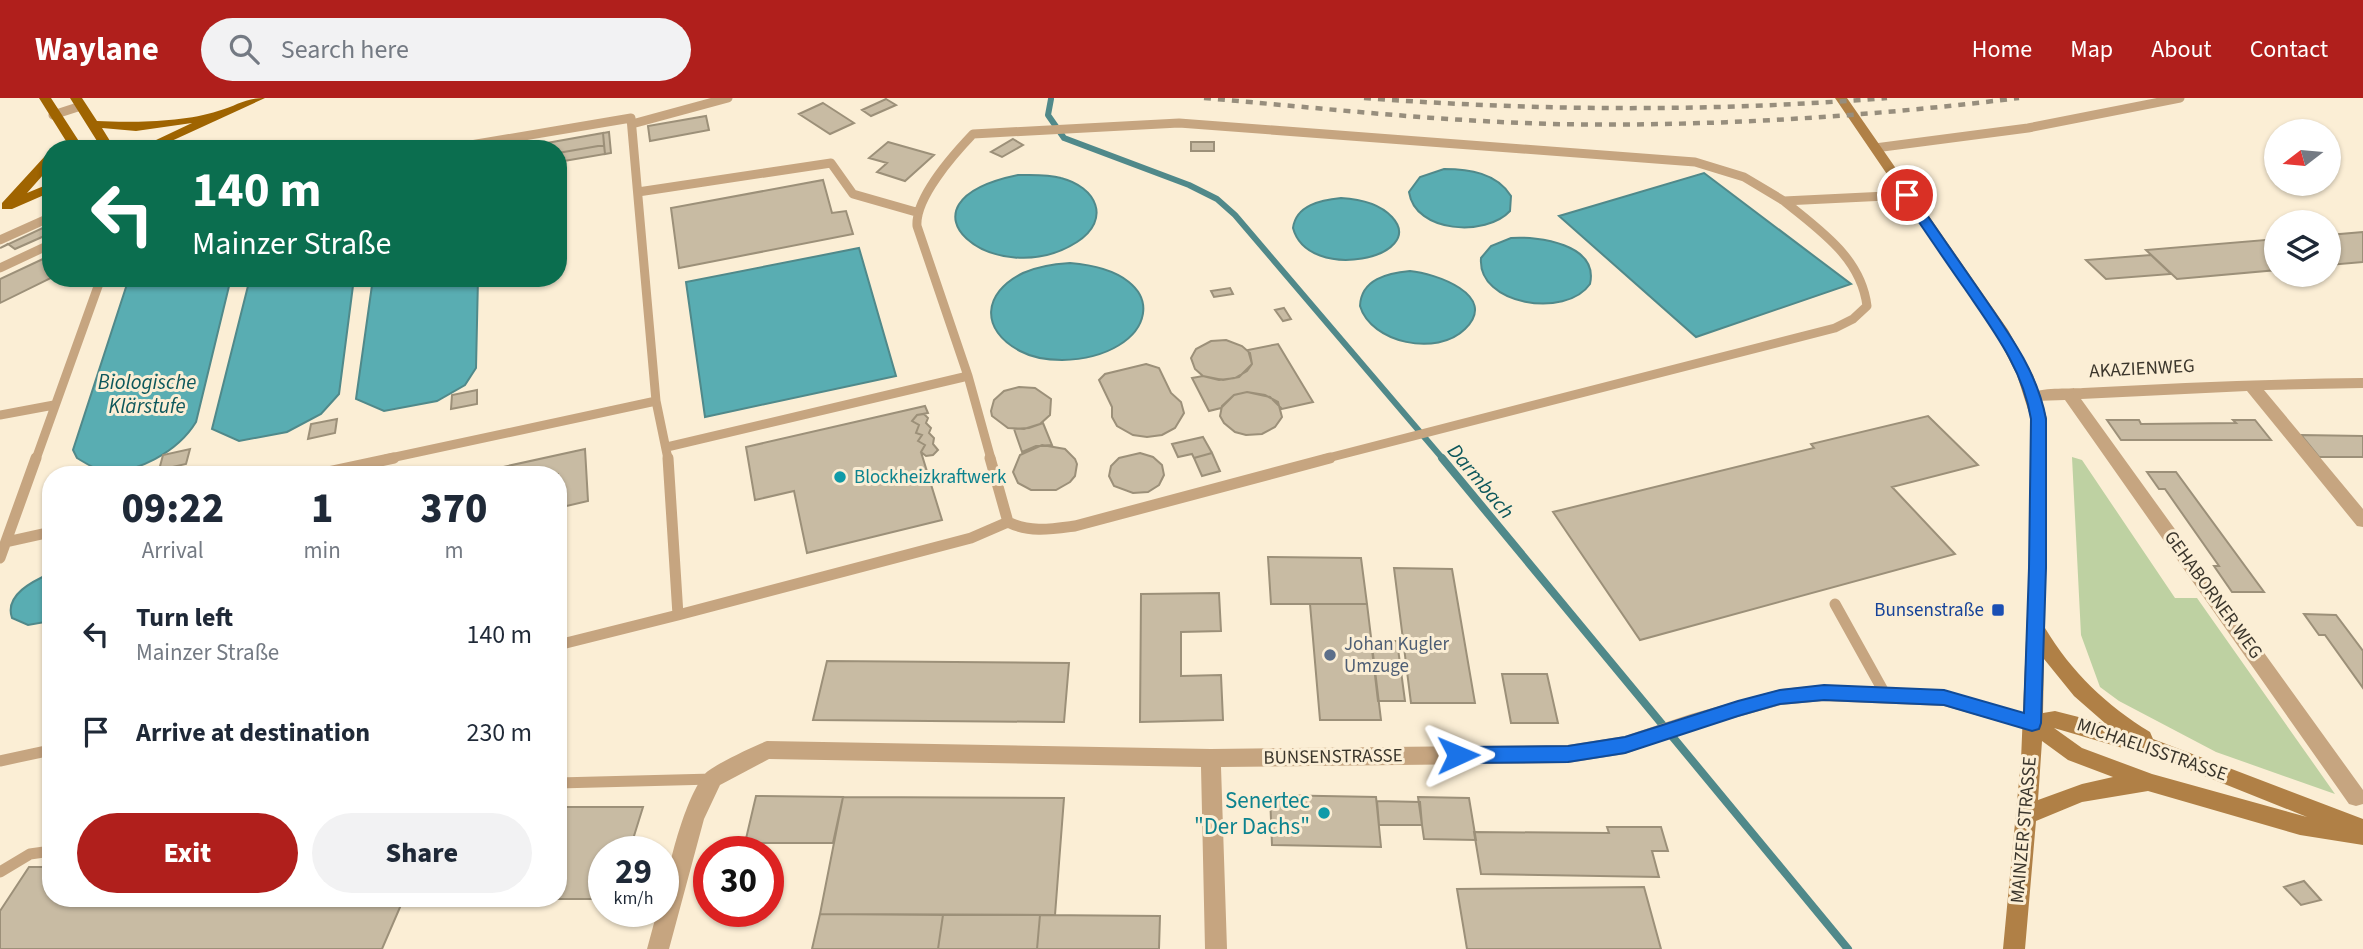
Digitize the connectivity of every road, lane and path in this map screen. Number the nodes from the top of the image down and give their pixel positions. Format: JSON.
{"nodes":[{"id":1,"x":44,"y":98,"type":"edge"},
{"id":2,"x":259,"y":98,"type":"edge"},
{"id":3,"x":728,"y":98,"type":"edge"},
{"id":4,"x":1841,"y":98,"type":"edge"},
{"id":5,"x":2180,"y":98,"type":"edge"},
{"id":6,"x":79,"y":102,"type":"edge"},
{"id":7,"x":53,"y":115,"type":"junction"},
{"id":8,"x":222,"y":115,"type":"junction"},
{"id":9,"x":92,"y":124,"type":"junction"},
{"id":10,"x":632,"y":124,"type":"junction"},
{"id":11,"x":66,"y":130,"type":"junction"},
{"id":12,"x":61,"y":140,"type":"edge"},
{"id":13,"x":72,"y":140,"type":"edge"},
{"id":14,"x":103,"y":140,"type":"edge"},
{"id":15,"x":164,"y":140,"type":"edge"},
{"id":16,"x":500,"y":140,"type":"edge"},
{"id":17,"x":1875,"y":148,"type":"junction"},
{"id":18,"x":42,"y":167,"type":"edge"},
{"id":19,"x":42,"y":191,"type":"edge"},
{"id":20,"x":638,"y":192,"type":"junction"},
{"id":21,"x":1907,"y":195,"type":"junction"},
{"id":22,"x":1784,"y":201,"type":"junction"},
{"id":23,"x":3,"y":207,"type":"edge"},
{"id":24,"x":916,"y":212,"type":"junction"},
{"id":25,"x":42,"y":221,"type":"edge"},
{"id":26,"x":0,"y":240,"type":"edge"},
{"id":27,"x":42,"y":248,"type":"edge"},
{"id":28,"x":0,"y":268,"type":"edge"},
{"id":29,"x":98,"y":287,"type":"edge"},
{"id":30,"x":968,"y":376,"type":"junction"},
{"id":31,"x":2363,"y":383,"type":"edge"},
{"id":32,"x":2251,"y":385,"type":"junction"},
{"id":33,"x":2068,"y":394,"type":"junction"},
{"id":34,"x":2034,"y":396,"type":"junction"},
{"id":35,"x":656,"y":401,"type":"junction"},
{"id":36,"x":54,"y":405,"type":"junction"},
{"id":37,"x":0,"y":415,"type":"edge"},
{"id":38,"x":667,"y":447,"type":"junction"},
{"id":39,"x":356,"y":466,"type":"edge"},
{"id":40,"x":1008,"y":522,"type":"junction"},
{"id":41,"x":2363,"y":522,"type":"edge"},
{"id":42,"x":42,"y":534,"type":"edge"},
{"id":43,"x":6,"y":542,"type":"junction"},
{"id":44,"x":0,"y":558,"type":"edge"},
{"id":45,"x":1835,"y":604,"type":"dead end"},
{"id":46,"x":678,"y":615,"type":"junction"},
{"id":47,"x":2035,"y":627,"type":"junction"},
{"id":48,"x":567,"y":643,"type":"edge"},
{"id":49,"x":1885,"y":694,"type":"junction"},
{"id":50,"x":2032,"y":723,"type":"junction"},
{"id":51,"x":42,"y":752,"type":"edge"},
{"id":52,"x":2171,"y":753,"type":"junction"},
{"id":53,"x":1211,"y":758,"type":"junction"},
{"id":54,"x":0,"y":761,"type":"edge"},
{"id":55,"x":713,"y":779,"type":"junction"},
{"id":56,"x":567,"y":783,"type":"edge"},
{"id":57,"x":2151,"y":783,"type":"junction"},
{"id":58,"x":2356,"y":797,"type":"dead end"},
{"id":59,"x":2026,"y":816,"type":"junction"},
{"id":60,"x":2363,"y":829,"type":"edge"},
{"id":61,"x":2363,"y":835,"type":"edge"},
{"id":62,"x":42,"y":852,"type":"edge"},
{"id":63,"x":0,"y":872,"type":"edge"},
{"id":64,"x":658,"y":949,"type":"edge"},
{"id":65,"x":1216,"y":949,"type":"edge"},
{"id":66,"x":2014,"y":949,"type":"edge"}],
"edges":[{"from":1,"to":7,"type":"main road"},
{"from":2,"to":8,"type":"main road"},
{"from":3,"to":10,"type":"lane"},
{"from":4,"to":17,"type":"main road","name":"MAINZER STRASSE"},
{"from":5,"to":17,"type":"lane"},
{"from":6,"to":7,"type":"lane"},
{"from":6,"to":9,"type":"main road"},
{"from":7,"to":11,"type":"main road"},
{"from":8,"to":9,"type":"main road"},
{"from":8,"to":15,"type":"main road"},
{"from":9,"to":14,"type":"main road"},
{"from":10,"to":16,"type":"lane"},
{"from":10,"to":20,"type":"lane"},
{"from":11,"to":12,"type":"main road"},
{"from":11,"to":13,"type":"main road"},
{"from":17,"to":21,"type":"main road","name":"MAINZER STRASSE"},
{"from":18,"to":23,"type":"main road"},
{"from":19,"to":23,"type":"main road"},
{"from":20,"to":24,"type":"lane"},
{"from":20,"to":35,"type":"lane"},
{"from":21,"to":22,"type":"lane"},
{"from":21,"to":34,"type":"main road","name":"MAINZER STRASSE"},
{"from":22,"to":24,"type":"lane"},
{"from":22,"to":40,"type":"lane"},
{"from":24,"to":30,"type":"lane"},
{"from":25,"to":26,"type":"lane"},
{"from":27,"to":28,"type":"lane"},
{"from":29,"to":36,"type":"lane"},
{"from":30,"to":38,"type":"lane"},
{"from":30,"to":40,"type":"lane"},
{"from":31,"to":32,"type":"street","name":"AKAZIENWEG"},
{"from":32,"to":33,"type":"street","name":"AKAZIENWEG"},
{"from":32,"to":41,"type":"street"},
{"from":33,"to":34,"type":"street","name":"AKAZIENWEG"},
{"from":33,"to":58,"type":"street","name":"GEHABORNER WEG"},
{"from":34,"to":47,"type":"main road","name":"MAINZER STRASSE"},
{"from":35,"to":38,"type":"lane"},
{"from":35,"to":39,"type":"lane"},
{"from":36,"to":37,"type":"lane"},
{"from":36,"to":43,"type":"lane"},
{"from":38,"to":46,"type":"lane"},
{"from":40,"to":46,"type":"lane"},
{"from":42,"to":43,"type":"lane"},
{"from":43,"to":44,"type":"lane"},
{"from":45,"to":49,"type":"lane"},
{"from":46,"to":48,"type":"lane"},
{"from":47,"to":50,"type":"main road","name":"MAINZER STRASSE"},
{"from":47,"to":52,"type":"main road"},
{"from":49,"to":50,"type":"street","name":"BUNSENSTRASSE"},
{"from":49,"to":53,"type":"street","name":"BUNSENSTRASSE"},
{"from":50,"to":52,"type":"main road","name":"MICHAELISSTRASSE"},
{"from":50,"to":57,"type":"main road","name":"MICHAELISSTRASSE"},
{"from":50,"to":59,"type":"main road","name":"MAINZER STRASSE"},
{"from":51,"to":54,"type":"lane"},
{"from":52,"to":60,"type":"main road","name":"MICHAELISSTRASSE"},
{"from":53,"to":55,"type":"street","name":"BUNSENSTRASSE"},
{"from":53,"to":65,"type":"street"},
{"from":55,"to":56,"type":"lane"},
{"from":55,"to":64,"type":"street"},
{"from":57,"to":59,"type":"main road"},
{"from":57,"to":61,"type":"main road","name":"MICHAELISSTRASSE"},
{"from":59,"to":66,"type":"main road","name":"MAINZER STRASSE"},
{"from":62,"to":63,"type":"lane"}]}
